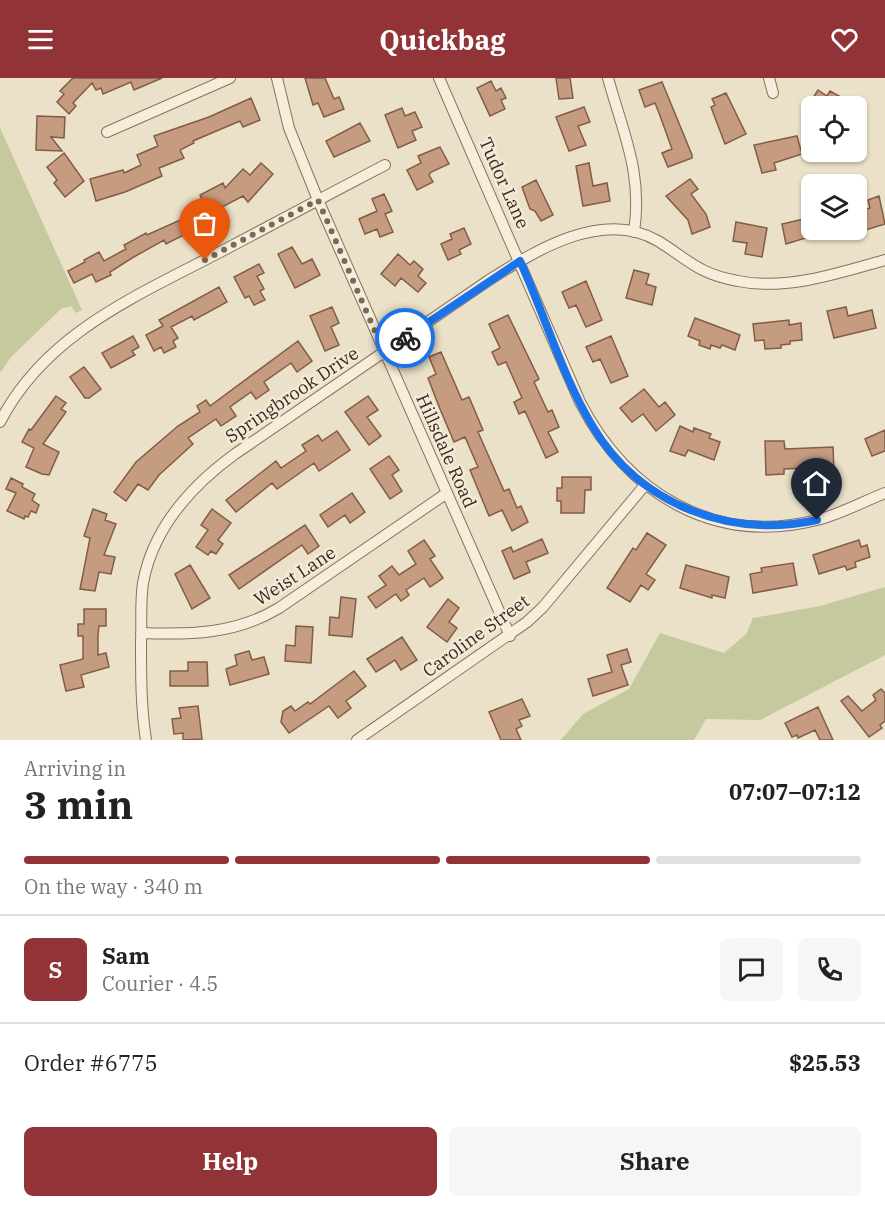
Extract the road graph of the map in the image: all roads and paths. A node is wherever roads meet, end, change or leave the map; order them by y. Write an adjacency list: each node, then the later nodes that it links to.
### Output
1 (230, 78): 7 (street)
2 (277, 78): 9 (street, Hillsdale Road)
3 (440, 78): 12 (street, Tudor Lane)
4 (608, 78): 10 (street)
5 (769, 78): 6 (street)
6 (773, 93)
7 (107, 132)
8 (385, 165): 9 (street)
9 (318, 200): 13 (street, Hillsdale Road); 14 (street)
10 (634, 232): 11 (street, Springbrook Drive); 12 (street, Springbrook Drive)
11 (885, 260)
12 (520, 261): 13 (street, Springbrook Drive); 15 (street, Tudor Lane)
13 (384, 352): 16 (street, Hillsdale Road); 18 (street, Springbrook Drive)
14 (0, 422)
15 (645, 485): 17 (street, Tudor Lane); 19 (street, Caroline Street)
16 (447, 493): 18 (street, Weist Lane); 19 (street, Hillsdale Road)
17 (885, 493)
18 (141, 633): 20 (street, Springbrook Drive)
19 (510, 636): 21 (street, Caroline Street)
20 (146, 740)
21 (357, 740)

